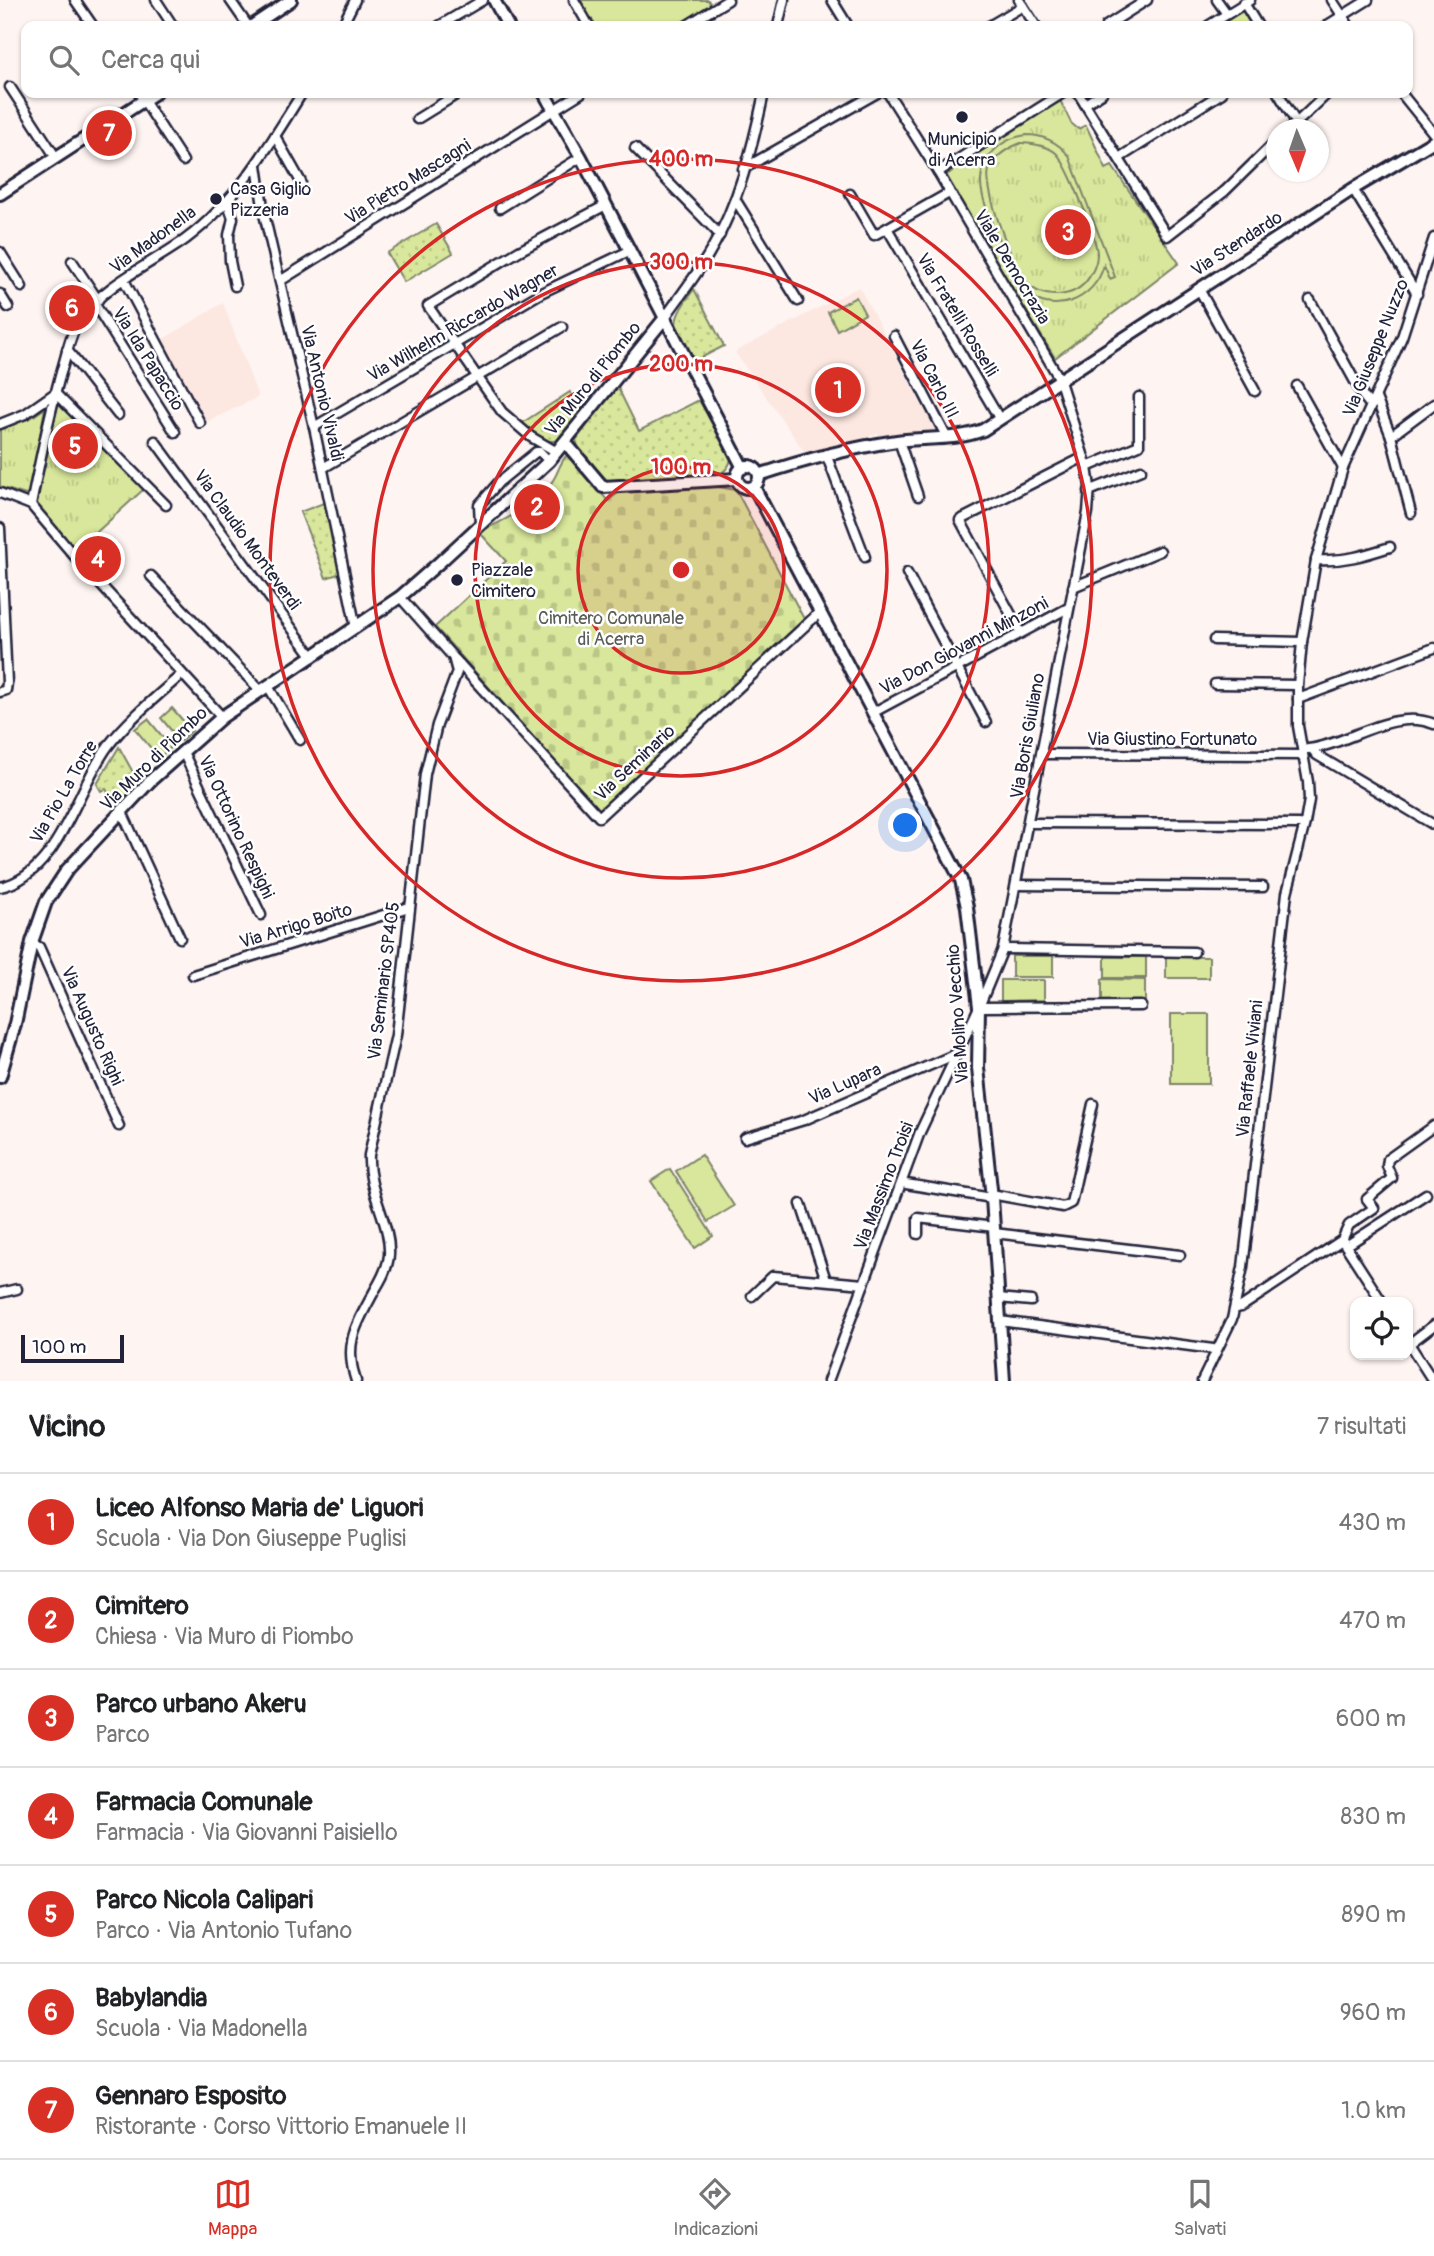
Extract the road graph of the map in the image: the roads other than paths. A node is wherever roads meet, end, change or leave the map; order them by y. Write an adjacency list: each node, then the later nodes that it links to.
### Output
1 (75, 0): 20 (street)
2 (156, 0): 21 (street)
3 (230, 0): 22 (street)
4 (290, 0): 23 (street)
5 (355, 0): 24 (street)
6 (482, 0): 25 (street)
7 (494, 0): 26 (street)
8 (575, 0): 27 (street)
9 (728, 0): 28 (street)
10 (784, 0): 29 (street)
11 (832, 0): 30 (street)
12 (1147, 0): 33 (street)
13 (1217, 0): 18 (street)
14 (1332, 0): 19 (street)
15 (1368, 0): 19 (street)
16 (1247, 2): 18 (street); 35 (street)
17 (1021, 3): 31 (street); 32 (street)
18 (1227, 14): 34 (street)
19 (1342, 16): 36 (street); 37 (street)
20 (90, 21)
21 (170, 21)
22 (246, 21)
23 (258, 21)
24 (344, 21)
25 (447, 21)
26 (505, 21)
27 (586, 21)
28 (694, 21)
29 (779, 21)
30 (845, 21)
31 (996, 21)
32 (1033, 21)
33 (1114, 21)
34 (1217, 21)
35 (1256, 21)
36 (1334, 21)
37 (1346, 21)
38 (10, 87): 65 (street)
39 (139, 98): 65 (street)
40 (143, 98): 68 (street)
41 (299, 98): 61 (street, Via Madonella)
42 (451, 98): 57 (street)
43 (547, 98): 56 (street)
44 (573, 98): 56 (street, Via Pietro Mascagni)
45 (762, 98): 70 (street)
46 (868, 98): 70 (street)
47 (891, 98): 71 (street, Viale Democrazia)
48 (1055, 98): 71 (street)
49 (1081, 98): 55 (street)
50 (1094, 98): 55 (street)
51 (1214, 98): 67 (street)
52 (1281, 98): 58 (street)
53 (1322, 98): 59 (street)
54 (1405, 98): 60 (street)
55 (1085, 104): 67 (street)
56 (554, 110): 66 (street); 88 (street, Via Pietro Mascagni)
57 (417, 119)
58 (1294, 119)
59 (1299, 119)
60 (1434, 134)
61 (275, 136): 69 (street, Via Madonella); 72 (street)
62 (1434, 141): 73 (street, Via Stendardo)
63 (635, 148): 82 (street)
64 (1266, 151): 67 (street)
65 (55, 156): 75 (street)
66 (581, 158): 79 (street); 80 (street)
67 (1119, 158)
68 (183, 161)
69 (257, 165): 78 (street, Via Madonella); 88 (street, Via Antonio Vivaldi)
70 (743, 169): 77 (street)
71 (939, 172): 74 (street, Viale Democrazia)
72 (302, 182)
73 (1353, 189): 91 (street, Via Stendardo); 93 (street)
74 (949, 192): 81 (street); 104 (street, Viale Democrazia)
75 (0, 194)
76 (849, 194): 81 (street)
77 (735, 199): 82 (street); 96 (street)
78 (227, 201): 87 (street, Via Madonella); 89 (street)
79 (606, 205): 84 (street); 101 (street)
80 (500, 208)
81 (887, 228): 112 (street, Via Fratelli Rosselli)
82 (720, 235): 98 (street)
83 (1434, 238): 93 (street, Via Giuseppe Nuzzo)
84 (629, 251): 98 (street); 101 (street, Via Wilhelm Riccardo Wagner)
85 (0, 252): 90 (street)
86 (72, 261): 95 (street, Via Ida Papaccio)
87 (124, 280): 95 (street, Via Madonella); 113 (street)
88 (280, 281): 115 (street, Via Antonio Vivaldi)
89 (235, 286)
90 (22, 287)
91 (1199, 289): 104 (street, Via Stendardo); 106 (street)
92 (0, 294): 97 (street)
93 (1417, 294): 109 (street, Via Giuseppe Nuzzo)
94 (1310, 300): 109 (street)
95 (96, 301): 102 (street, Via Madonella); 116 (street, Via Ida Papaccio)
96 (798, 301)
97 (8, 307)
98 (664, 319): 121 (street, Via Muro di Piombo); 127 (street)
99 (562, 327): 103 (street)
100 (894, 336): 118 (street, Via Carlo III)
101 (454, 345): 103 (street); 115 (street, Via Wilhelm Riccardo Wagner)
102 (67, 351): 107 (street, Via Madonella); 111 (street)
103 (478, 378): 123 (street); 126 (street)
104 (1059, 378): 112 (street, Via Stendardo); 124 (street, Via Boris Giuliano)
105 (1297, 386): 128 (street, Via Giuseppe Nuzzo)
106 (1255, 391)
107 (55, 393): 114 (street); 136 (street, Via Madonella); 137 (street)
108 (1139, 397): 125 (street)
109 (1373, 402): 117 (street); 128 (street, Via Giuseppe Nuzzo)
110 (1434, 404): 117 (street)
111 (118, 415)
112 (999, 418): 118 (street, Via Stendardo)
113 (200, 423)
114 (0, 424)
115 (314, 427): 126 (street, Via Antonio Vivaldi)
116 (175, 432)
117 (1391, 436): 138 (street)
118 (947, 438): 120 (street, Via Stendardo)
119 (155, 441): 156 (street, Via Claudio Monteverdi)
120 (899, 441): 122 (street, Via Stendardo); 135 (street)
121 (565, 442): 123 (street, Via Muro di Piombo); 131 (street)
122 (826, 454): 130 (street, Via Stendardo); 143 (street)
123 (553, 456): 139 (street, Via Muro di Piombo); 139 (street, Via Muro di Piombo)
124 (1084, 457): 125 (street, Via Boris Giuliano); 152 (street)
125 (1087, 467): 133 (street, Via Boris Giuliano)
126 (323, 468): 151 (street, Via Antonio Vivaldi)
127 (743, 468): 130 (street); 131 (street)
128 (1343, 468): 144 (street, Via Giuseppe Nuzzo)
129 (1141, 470): 133 (street)
130 (759, 475): 132 (street)
131 (737, 479): 132 (street)
132 (754, 487): 150 (street, Via Molino Vecchio)
133 (1089, 491): 147 (street, Via Boris Giuliano)
134 (0, 493): 136 (street)
135 (918, 496)
136 (32, 505): 159 (street)
137 (166, 505)
138 (1412, 513)
139 (480, 524): 148 (street, Via Muro di Piombo)
140 (0, 528): 163 (street)
141 (1390, 547): 144 (street)
142 (1160, 551): 147 (street)
143 (864, 557)
144 (1316, 560): 154 (street, Via Giuseppe Nuzzo)
145 (907, 573): 158 (street)
146 (151, 576): 162 (street)
147 (1073, 587): 149 (street, Via Boris Giuliano)
148 (400, 597): 151 (street, Via Muro di Piombo); 157 (street)
149 (1069, 608): 152 (street, Via Don Giovanni Minzoni); 173 (street, Via Boris Giuliano)
150 (820, 612): 157 (street, Via Seminario); 165 (street, Via Molino Vecchio)
151 (356, 628): 156 (street, Via Muro di Piombo)
152 (1021, 633): 158 (street, Via Don Giovanni Minzoni)
153 (1214, 640): 154 (street)
154 (1302, 642): 161 (street, Via Giuseppe Nuzzo)
155 (1434, 648): 164 (street)
156 (313, 656): 162 (street, Via Muro di Piombo)
157 (453, 657): 181 (street, Via Seminario SP405)
158 (956, 668): 165 (street, Via Don Giovanni Minzoni); 167 (street)
159 (181, 675): 166 (street); 179 (street, Via Pio La Torre)
160 (1214, 684): 161 (street)
161 (1298, 685): 164 (street, Via Giuseppe Nuzzo)
162 (265, 688): 166 (street, Via Muro di Piombo); 169 (street)
163 (0, 692)
164 (1298, 699): 172 (street, Via Giuseppe Nuzzo)
165 (873, 712): 189 (street, Via Molino Vecchio)
166 (222, 717): 171 (street, Via Muro di Piombo)
167 (986, 722)
168 (1434, 724): 170 (street, Via Giustino Fortunato)
169 (300, 740)
170 (1312, 749): 172 (street, Via Giustino Fortunato); 177 (street)
171 (183, 752): 174 (street, Via Muro di Piombo); 182 (street, Via Ottorino Respighi)
172 (1302, 752): 173 (street, Via Giustino Fortunato); 212 (street, Via Raffaele Viviani)
173 (1041, 754): 175 (street, Via Boris Giuliano)
174 (122, 812): 183 (street); 184 (street, Via Muro di Piombo)
175 (1028, 823): 176 (street); 178 (street, Via Boris Giuliano)
176 (1299, 824)
177 (1434, 825)
178 (1016, 885): 180 (street); 185 (street, Via Boris Giuliano)
179 (0, 887)
180 (1263, 887)
181 (409, 908): 187 (street, Via Arrigo Boito); 218 (street, Via Seminario SP405)
182 (261, 915)
183 (180, 937)
184 (32, 944): 191 (street, Via Muro di Piombo); 193 (street, Via Augusto Righi)
185 (1003, 949): 186 (street); 189 (street, Via Boris Giuliano)
186 (1194, 952)
187 (193, 975)
188 (1141, 1006): 189 (street)
189 (979, 1007): 190 (street, Via Massimo Troisi); 198 (street, Via Molino Vecchio)
190 (956, 1054): 195 (street, Via Lupara); 205 (street, Via Massimo Troisi)
191 (0, 1077)
192 (1093, 1104): 198 (street)
193 (119, 1126)
194 (1434, 1126): 202 (street)
195 (745, 1138)
196 (906, 1184): 198 (street)
197 (1426, 1194): 202 (street)
198 (991, 1196): 200 (street, Via Molino Vecchio)
199 (801, 1204): 204 (street)
200 (994, 1230): 201 (street); 203 (street); 210 (street, Via Molino Vecchio)
201 (918, 1234)
202 (1344, 1243): 209 (street); 212 (street)
203 (1180, 1255)
204 (826, 1280): 205 (street); 208 (street)
205 (864, 1284): 219 (street, Via Massimo Troisi)
206 (17, 1289): 207 (street)
207 (0, 1293)
208 (752, 1296)
209 (1379, 1297)
210 (998, 1298): 211 (street); 213 (street, Via Molino Vecchio)
211 (1031, 1301)
212 (1235, 1308): 221 (street, Via Raffaele Viviani)
213 (1000, 1321): 216 (street); 220 (street, Via Molino Vecchio)
214 (1434, 1325): 215 (street)
215 (1413, 1340)
216 (1213, 1349)
217 (1413, 1351): 222 (street)
218 (356, 1381)
219 (828, 1381)
220 (1004, 1381)
221 (1202, 1381)
222 (1433, 1381)

